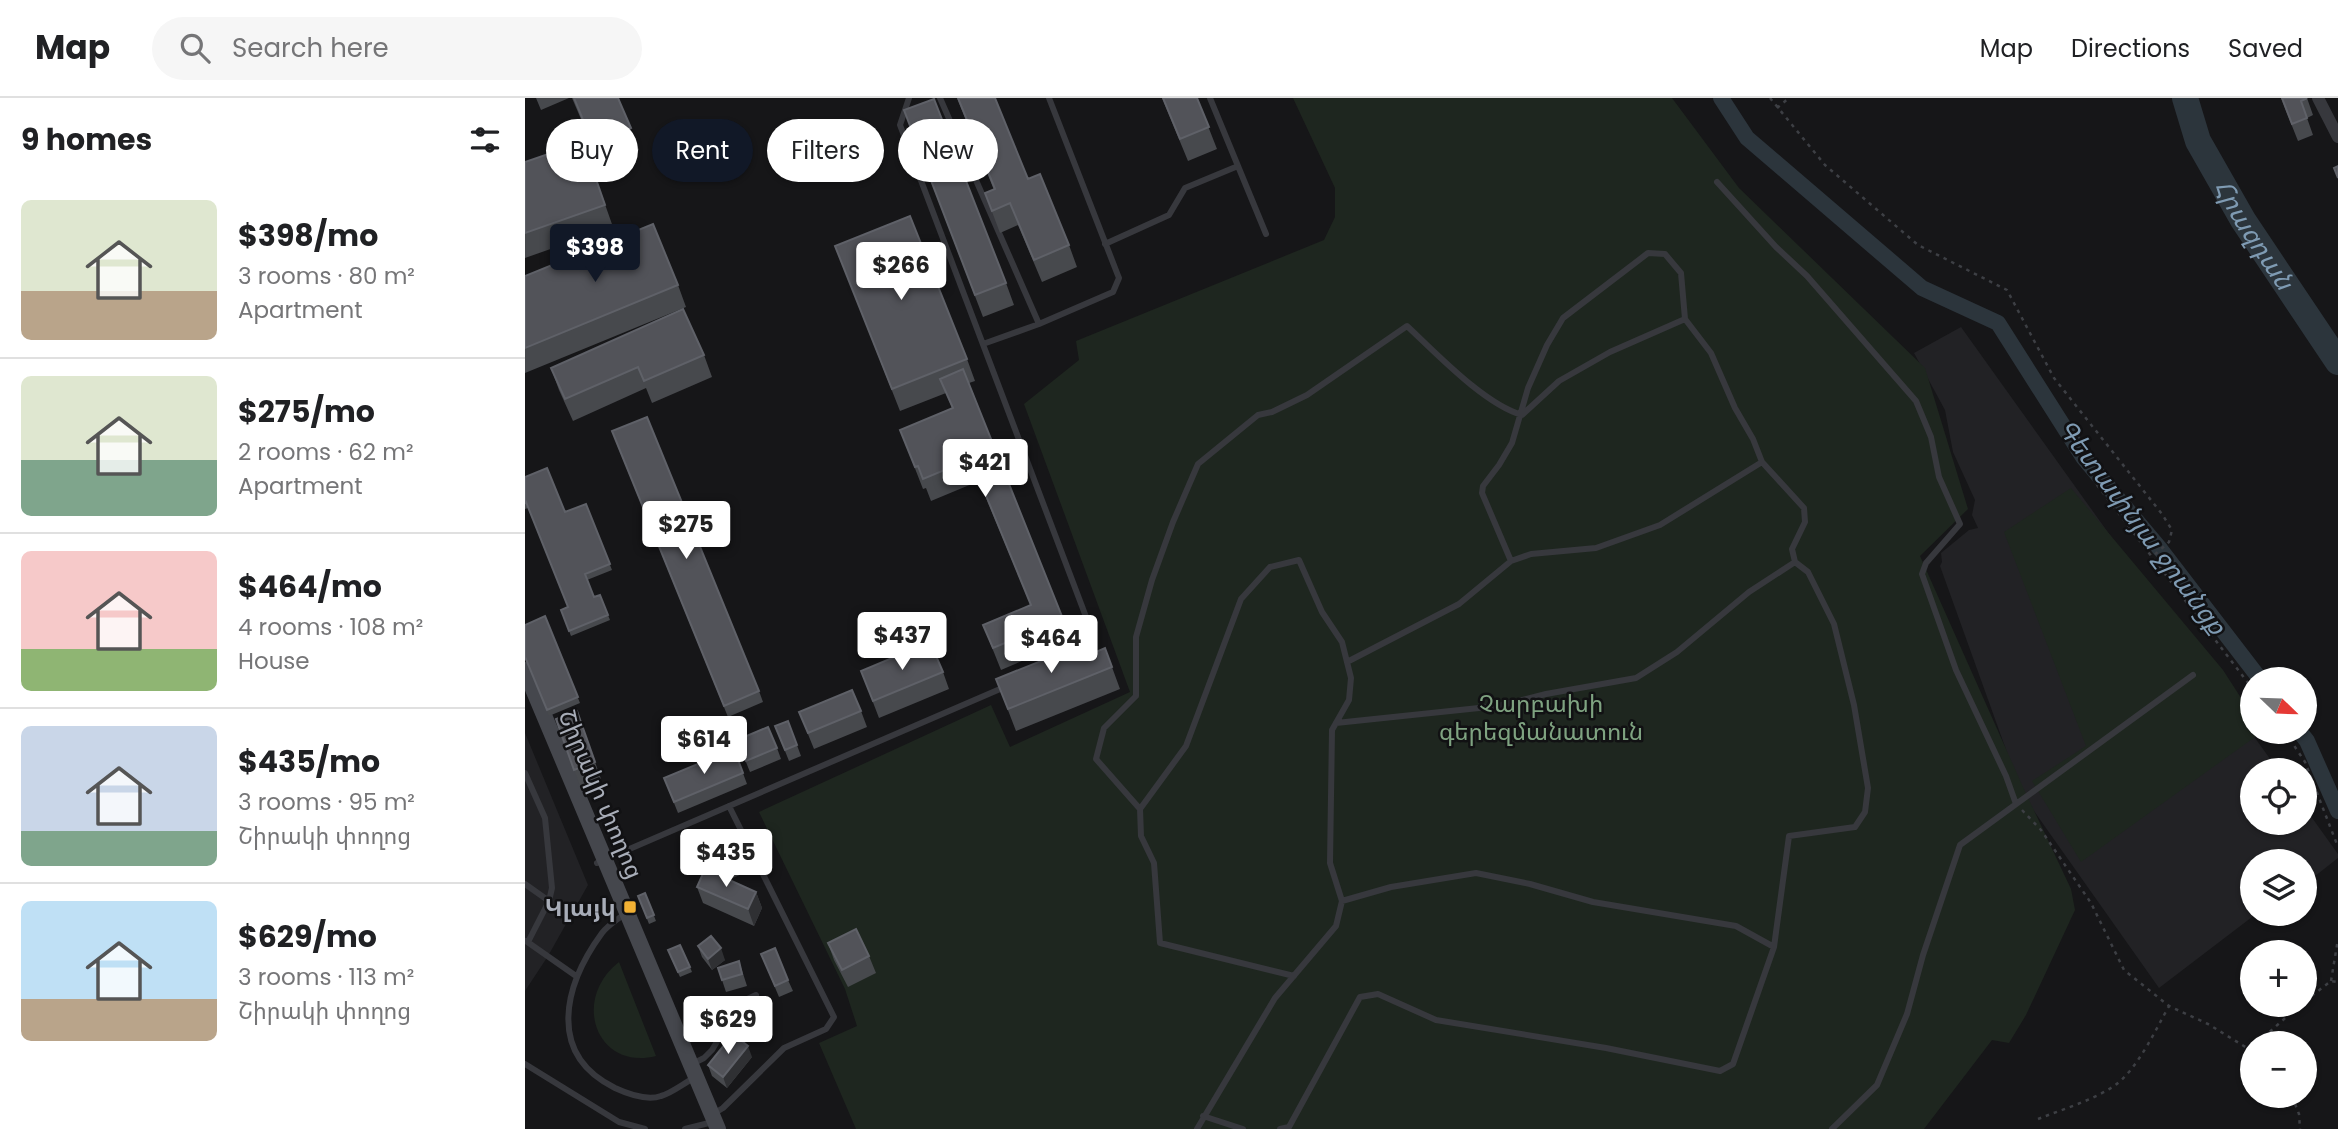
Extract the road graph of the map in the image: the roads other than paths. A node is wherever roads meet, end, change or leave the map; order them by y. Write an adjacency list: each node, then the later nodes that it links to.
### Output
1 (909, 98): 13 (lane)
2 (940, 98): 12 (lane)
3 (1049, 98): 10 (lane)
4 (1210, 98): 7 (lane)
5 (2318, 98): 6 (street)
6 (2338, 137)
7 (1238, 166): 9 (lane); 10 (lane)
8 (1717, 182): 26 (lane)
9 (1266, 234)
10 (1105, 244): 12 (lane)
11 (1685, 319): 14 (lane); 14 (lane); 15 (lane)
12 (1039, 324): 13 (lane)
13 (983, 344): 18 (lane)
14 (1519, 414): 16 (lane); 28 (lane)
15 (1762, 462): 16 (lane); 17 (lane)
16 (1511, 561): 19 (lane)
17 (1795, 562): 24 (lane); 35 (lane)
18 (1068, 659)
19 (1347, 662): 24 (lane); 28 (lane)
20 (525, 670): 29 (main road, Շիրակի փողոց)
21 (2193, 675): 26 (lane)
22 (1018, 681): 27 (lane)
23 (525, 687): 29 (main road, Շիրակի փողոց)
24 (1336, 723): 32 (lane)
25 (525, 773): 31 (lane)
26 (2016, 804): 48 (lane)
27 (730, 806): 29 (lane); 42 (lane)
28 (1140, 809): 36 (lane)
29 (601, 861): 33 (main road, Շիրակի փողոց)
30 (525, 884): 31 (lane)
31 (549, 901): 34 (lane)
32 (1342, 901): 35 (lane); 36 (lane)
33 (623, 915): 37 (lane); 40 (main road, Շիրակի փողոց)
34 (526, 941): 37 (lane)
35 (1774, 947): 47 (lane)
36 (1294, 975): 41 (lane)
37 (576, 976): 40 (lane)
38 (756, 995): 40 (lane)
39 (525, 1064): 43 (lane)
40 (692, 1074): 42 (main road, Շիրակի փողոց)
41 (1203, 1116): 45 (lane); 46 (lane)
42 (712, 1124): 44 (lane)
43 (645, 1129)
44 (685, 1129)
45 (1196, 1129)
46 (1243, 1129)
47 (1280, 1129)
48 (1832, 1129)

